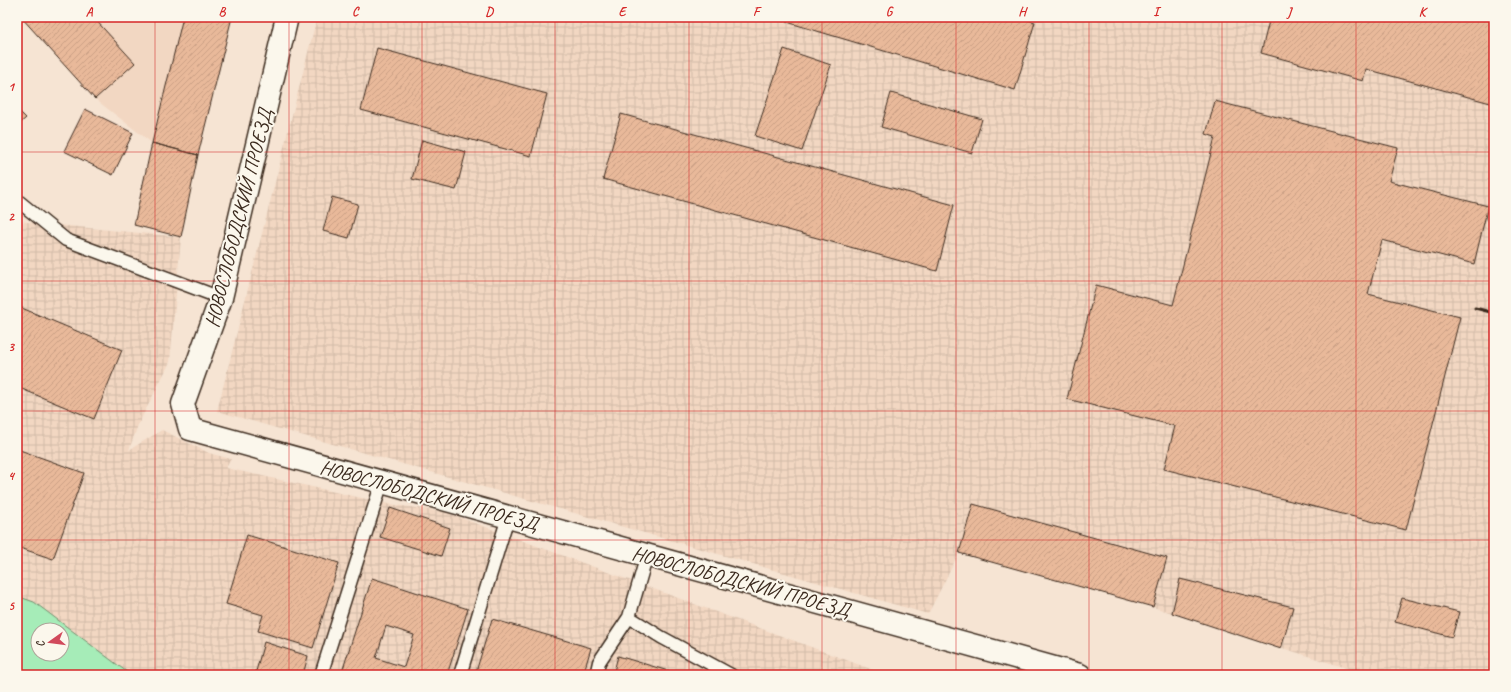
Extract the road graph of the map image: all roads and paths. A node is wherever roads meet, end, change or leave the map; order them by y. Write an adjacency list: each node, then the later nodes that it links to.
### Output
1 (287, 17): 3 (street, НОВОСЛОБОДСКИЙ ПРОЕЗД)
2 (17, 200): 3 (lane)
3 (221, 298): 4 (street, НОВОСЛОБОДСКИЙ ПРОЕЗД)
4 (382, 482): 5 (street, НОВОСЛОБОДСКИЙ ПРОЕЗД); 8 (lane)
5 (508, 517): 6 (street, НОВОСЛОБОДСКИЙ ПРОЕЗД); 9 (lane)
6 (647, 555): 7 (lane); 12 (street, НОВОСЛОБОДСКИЙ ПРОЕЗД)
7 (629, 617): 10 (lane); 11 (lane)
8 (321, 675)
9 (460, 675)
10 (596, 675)
11 (731, 675)
12 (1080, 675)

